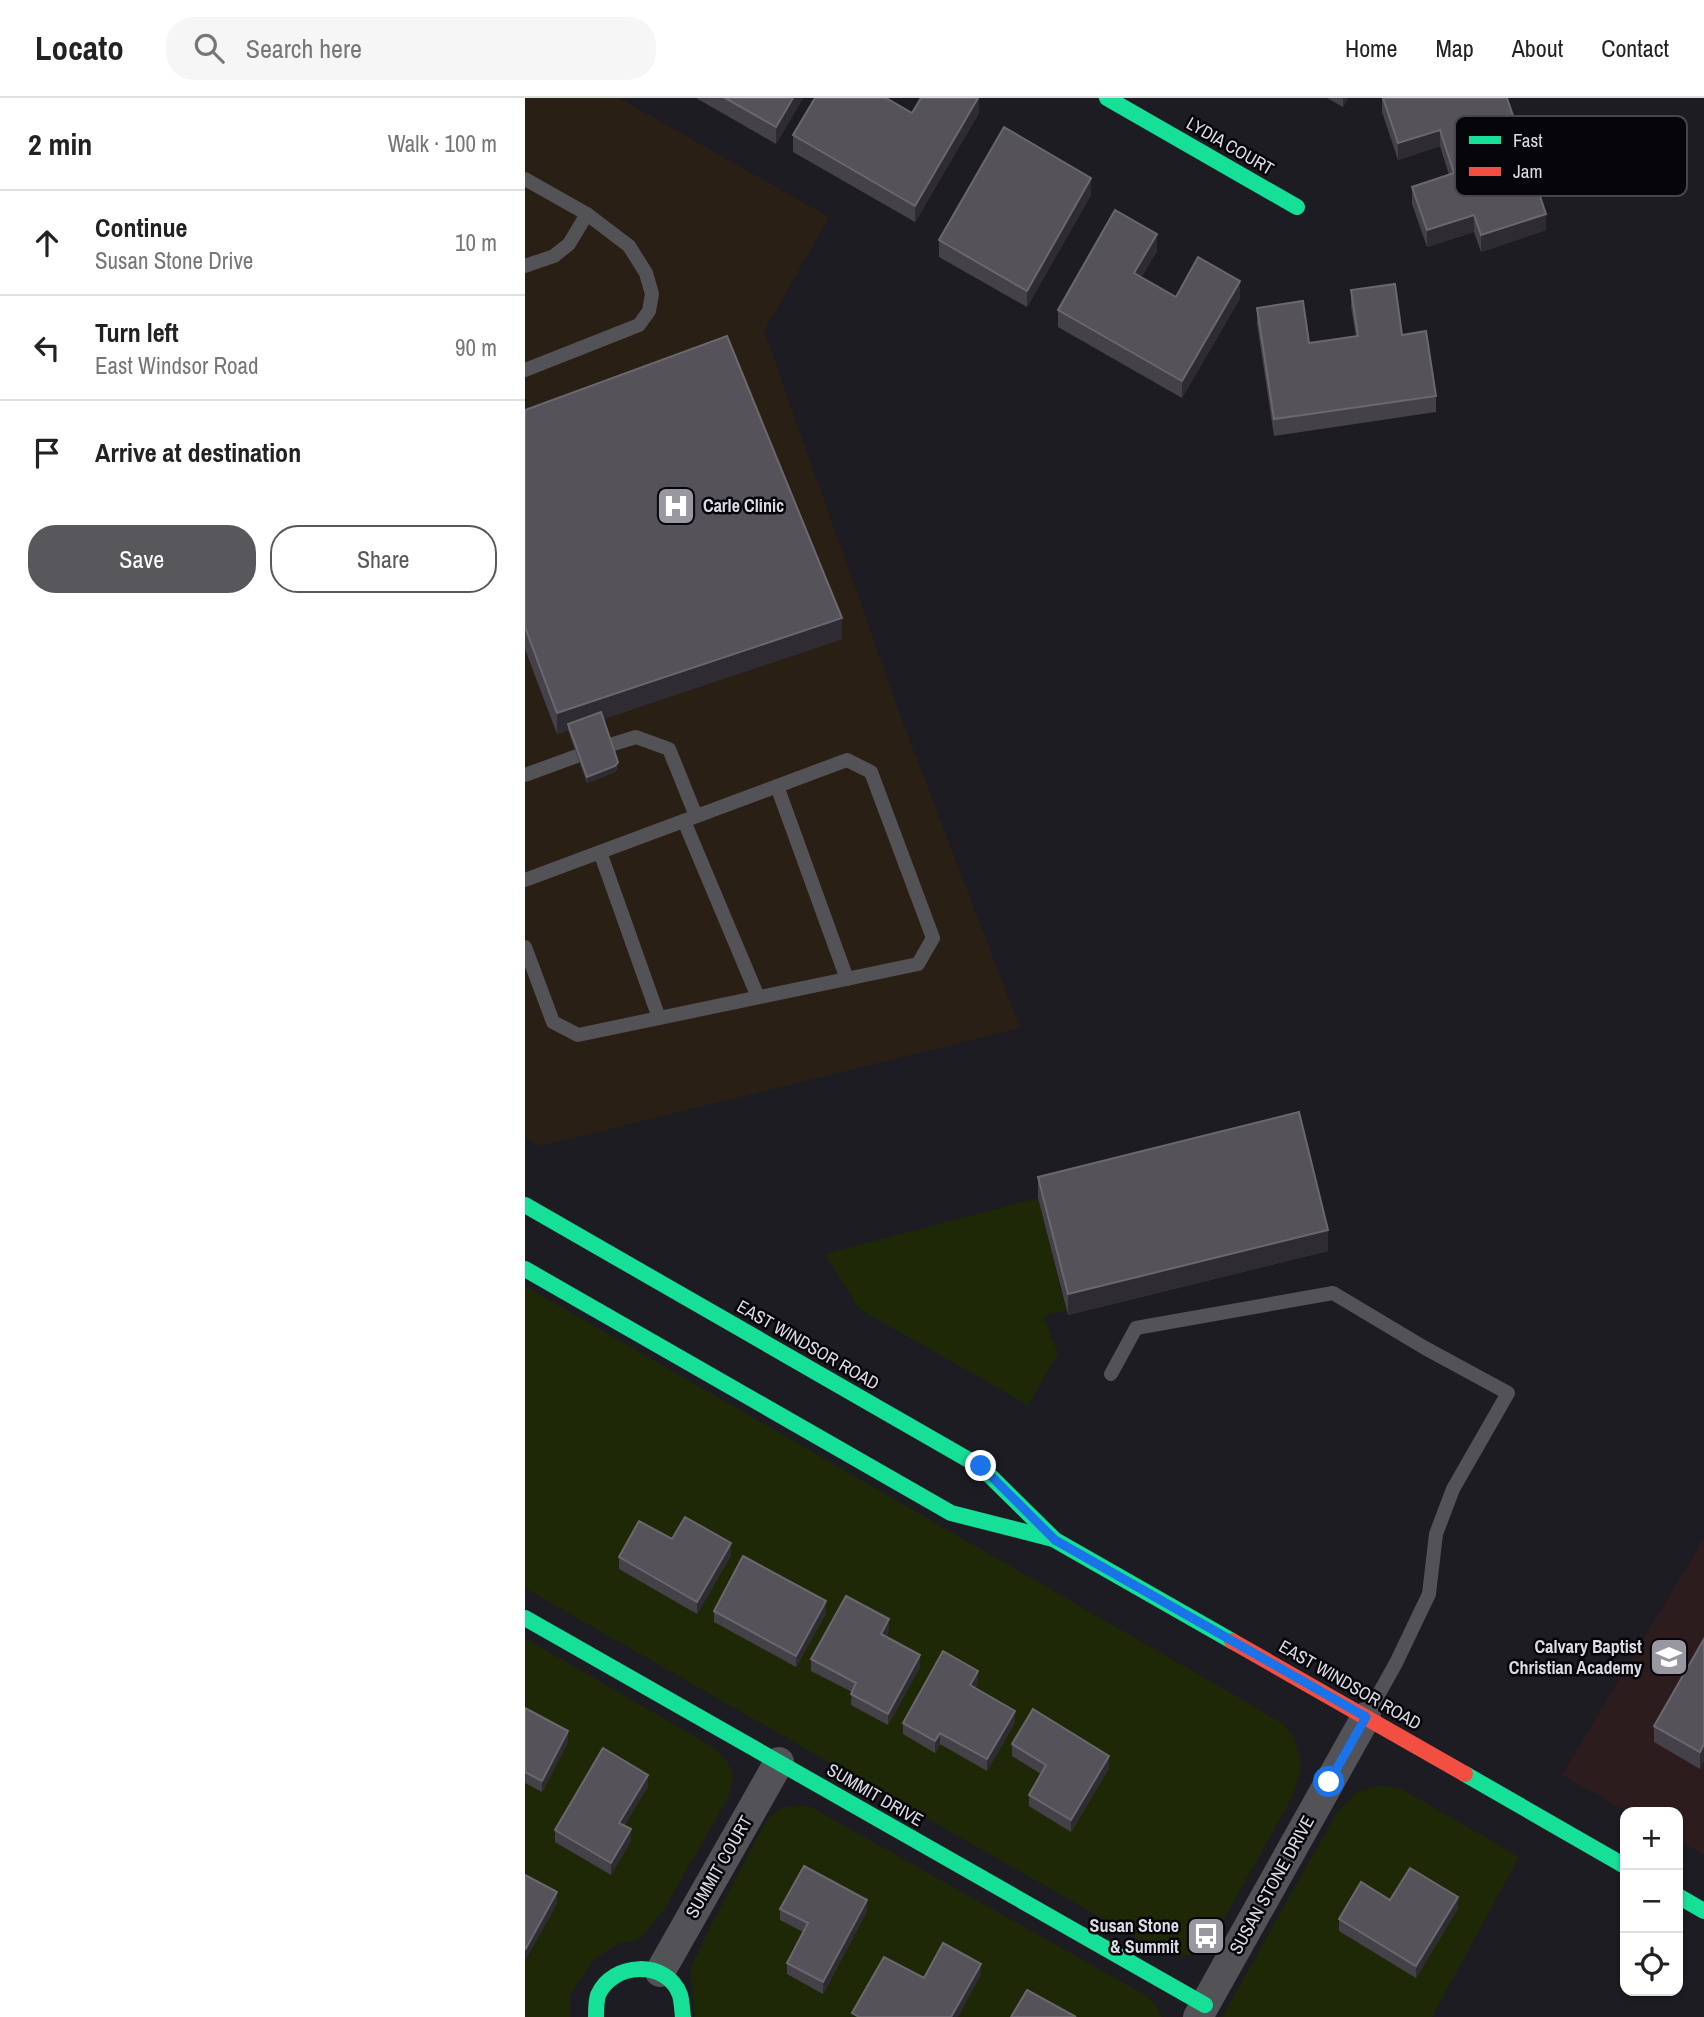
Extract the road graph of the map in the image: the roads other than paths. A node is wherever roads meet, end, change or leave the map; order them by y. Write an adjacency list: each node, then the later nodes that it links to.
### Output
1 (1107, 98): 3 (main road, LYDIA COURT)
2 (525, 178): 4 (lane)
3 (1297, 207)
4 (587, 214): 5 (lane); 6 (lane)
5 (525, 266)
6 (525, 370)
7 (610, 745): 11 (lane)
8 (577, 756): 9 (lane)
9 (525, 775)
10 (777, 786): 11 (lane); 15 (lane); 15 (lane)
11 (690, 818): 12 (lane); 16 (lane)
12 (600, 852): 13 (lane); 17 (lane)
13 (525, 880)
14 (525, 947): 17 (lane)
15 (847, 979): 16 (lane)
16 (758, 997): 17 (lane)
17 (659, 1018)
18 (525, 1205): 21 (main road, EAST WINDSOR ROAD)
19 (525, 1269): 21 (main road, EAST WINDSOR ROAD)
20 (1111, 1374): 23 (lane)
21 (1055, 1540): 23 (main road, EAST WINDSOR ROAD)
22 (525, 1618): 24 (main road, SUMMIT DRIVE)
23 (1366, 1717): 25 (main road, EAST WINDSOR ROAD); 29 (street, SUSAN STONE DRIVE)
24 (779, 1762): 28 (street, SUMMIT COURT); 29 (main road, SUMMIT DRIVE)
25 (1620, 1863)
26 (1683, 1899): 27 (main road)
27 (1704, 1911)
28 (660, 1972): 30 (main road); 31 (main road)
29 (1202, 2011)
30 (596, 2017)
31 (683, 2017)

